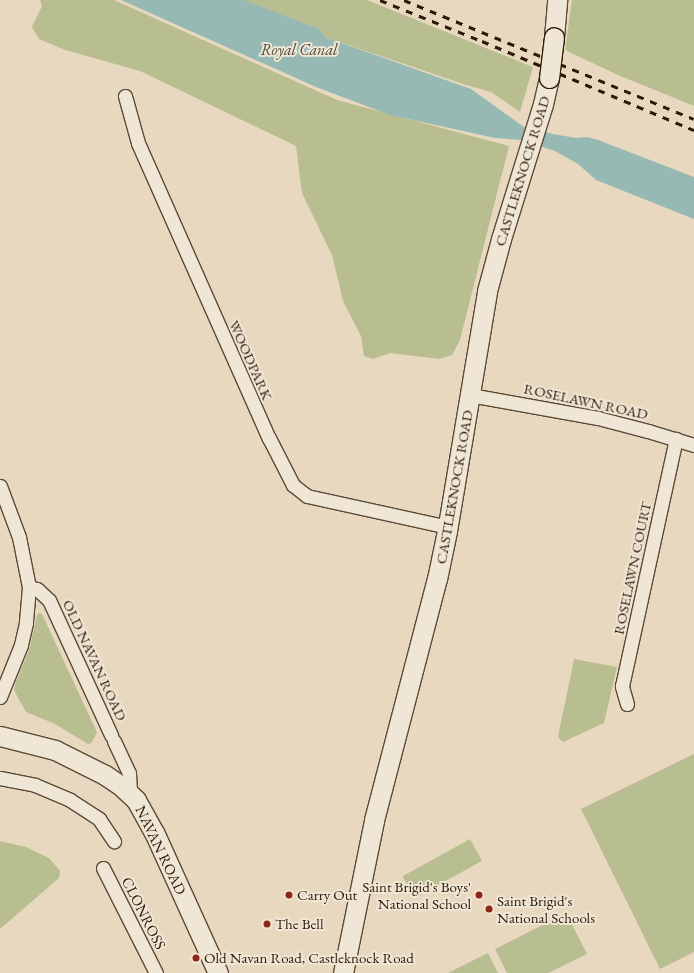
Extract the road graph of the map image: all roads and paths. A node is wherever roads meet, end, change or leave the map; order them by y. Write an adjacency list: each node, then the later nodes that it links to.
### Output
1 (557, 0): 3 (main road, CASTLEKNOCK ROAD, bridge)
2 (125, 96): 7 (street, WOODPARK)
3 (470, 395): 4 (street, ROSELAWN ROAD); 7 (main road, CASTLEKNOCK ROAD)
4 (676, 439): 5 (street, ROSELAWN ROAD); 10 (street, ROSELAWN COURT)
5 (694, 445)
6 (0, 486): 8 (street)
7 (448, 527): 18 (main road, CASTLEKNOCK ROAD)
8 (29, 587): 9 (street); 13 (street, OLD NAVAN ROAD)
9 (0, 697)
10 (627, 704)
11 (0, 736): 13 (main road, NAVAN ROAD)
12 (0, 778): 14 (street)
13 (130, 793): 17 (main road, NAVAN ROAD)
14 (114, 841)
15 (103, 868): 16 (street, CLONROSS)
16 (156, 973)
17 (218, 973)
18 (343, 973)

